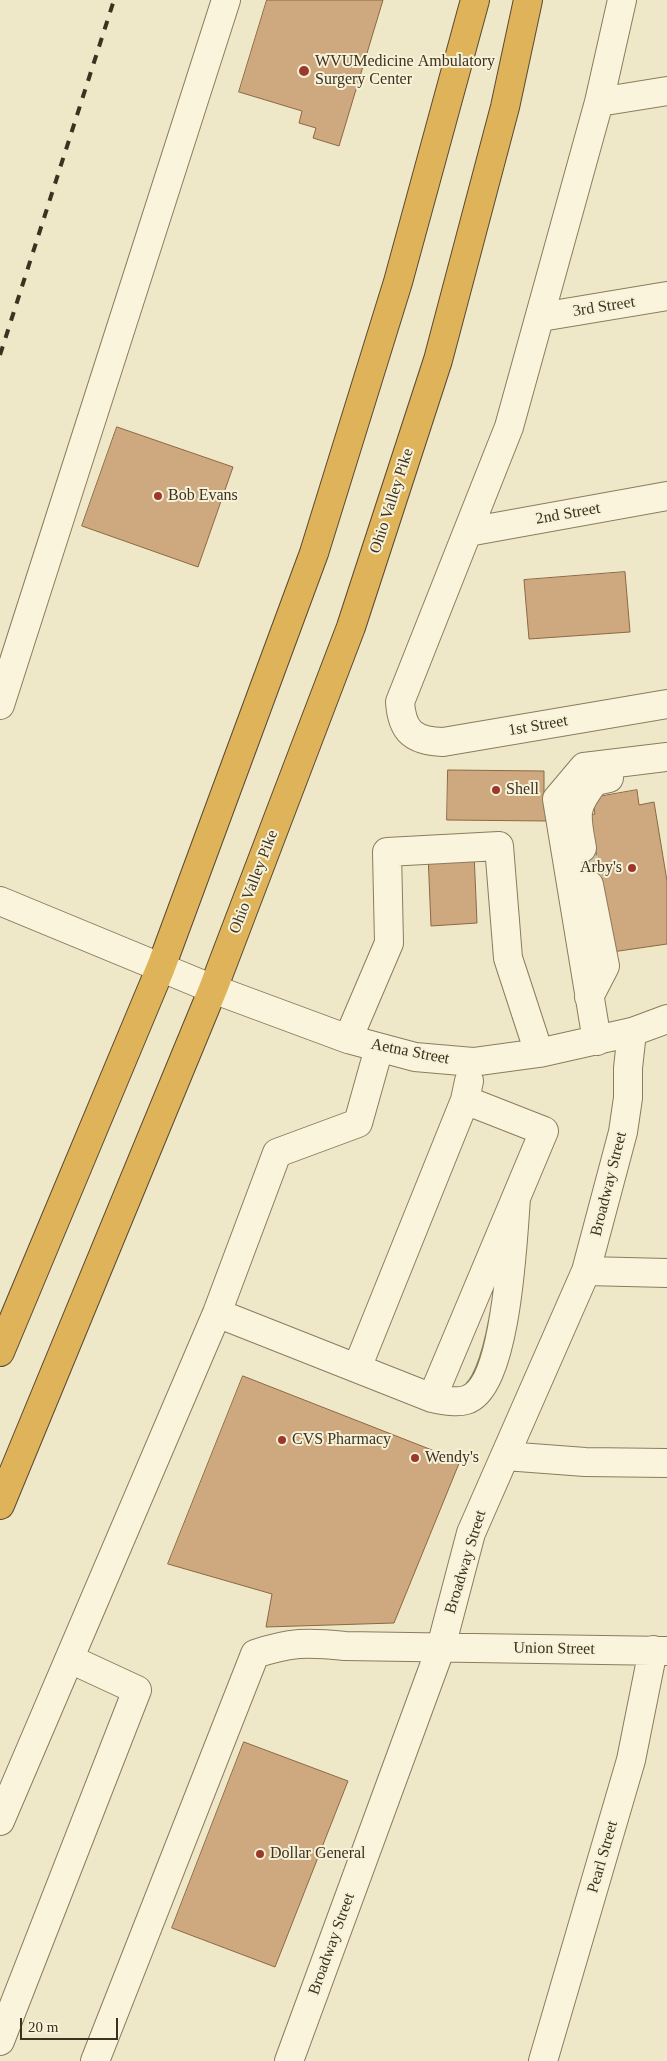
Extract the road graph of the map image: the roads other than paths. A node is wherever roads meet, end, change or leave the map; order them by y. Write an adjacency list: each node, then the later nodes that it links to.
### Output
1 (226, 0): 12 (street)
2 (475, 0): 16 (highway)
3 (528, 0): 17 (highway, Ohio Valley Pike)
4 (622, 0): 6 (street)
5 (667, 91): 6 (street)
6 (599, 102): 8 (street)
7 (667, 296): 8 (street, 3rd Street)
8 (541, 317): 10 (street)
9 (667, 496): 10 (street, 2nd Street)
10 (468, 532): 11 (street, 1st Street)
11 (667, 704)
12 (0, 705)
13 (667, 757): 18 (street)
14 (667, 768): 18 (street)
15 (0, 901): 16 (street, Aetna Street)
16 (161, 967): 17 (street, Aetna Street); 31 (highway)
17 (214, 989): 21 (street, Aetna Street); 36 (highway, Ohio Valley Pike)
18 (589, 997): 22 (street)
19 (667, 1020): 20 (street, Aetna Street)
20 (632, 1032): 22 (street, Aetna Street); 28 (street, Broadway Street)
21 (348, 1039): 23 (street, Aetna Street); 24 (street)
22 (596, 1041): 24 (street, Aetna Street)
23 (379, 1048): 25 (street, Aetna Street); 30 (street)
24 (539, 1053): 25 (street, Aetna Street)
25 (474, 1062): 26 (street)
26 (465, 1100): 27 (street); 32 (street)
27 (516, 1198): 33 (street); 33 (street)
28 (586, 1270): 29 (street); 34 (street, Broadway Street)
29 (667, 1273)
30 (217, 1313): 32 (street); 39 (street)
31 (0, 1352)
32 (357, 1368): 33 (street)
33 (432, 1398)
34 (505, 1456): 35 (street); 37 (street, Broadway Street)
35 (667, 1463)
36 (0, 1505)
37 (441, 1647): 38 (street, Union Street); 42 (street, Union Street); 43 (street, Broadway Street)
38 (660, 1650): 44 (street, Pearl Street)
39 (70, 1659): 40 (street); 41 (street)
40 (0, 1821)
41 (0, 2041)
42 (95, 2061)
43 (289, 2061)
44 (543, 2061)

